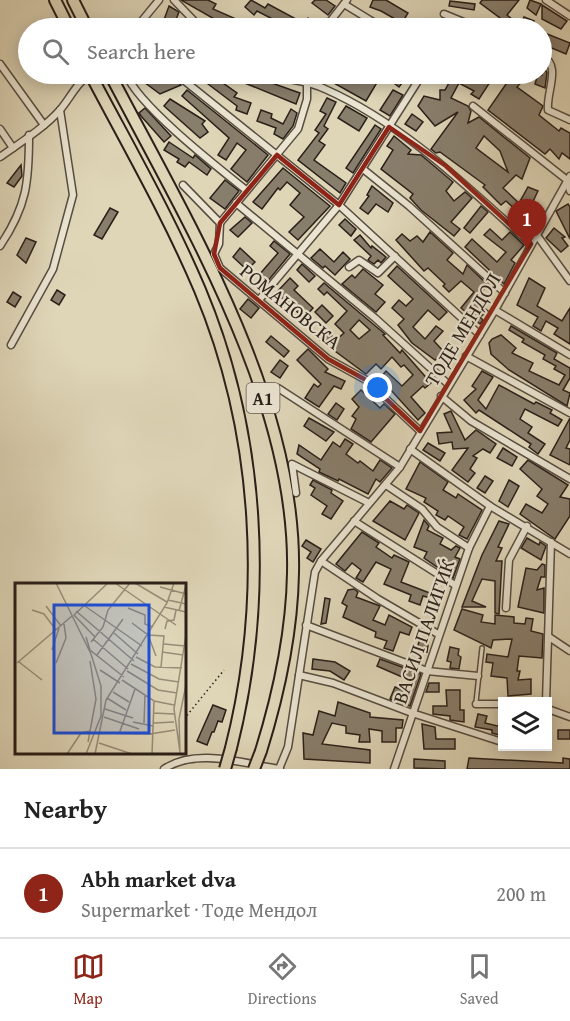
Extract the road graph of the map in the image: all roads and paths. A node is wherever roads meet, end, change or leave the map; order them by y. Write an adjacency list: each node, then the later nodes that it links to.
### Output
1 (55, 0): 9 (highway)
2 (73, 0): 10 (highway)
3 (159, 0): 11 (street)
4 (174, 0): 12 (street)
5 (546, 0): 8 (street)
6 (345, 2): 13 (street); 14 (street)
7 (444, 14): 15 (street)
8 (570, 16)
9 (64, 18)
10 (82, 18)
11 (144, 18)
12 (191, 18)
13 (332, 18)
14 (368, 18)
15 (454, 18)
16 (0, 64): 29 (street)
17 (78, 84): 27 (street)
18 (97, 84): 96 (highway, A1, bridge)
19 (115, 84): 97 (highway, A1, bridge)
20 (132, 84): 39 (street)
21 (189, 84): 34 (street)
22 (307, 84): 34 (street)
23 (309, 84): 30 (street)
24 (416, 84): 30 (street)
25 (550, 84): 28 (street)
26 (473, 106): 37 (street)
27 (60, 110): 29 (street); 55 (street)
28 (570, 120)
29 (44, 125): 32 (street)
30 (389, 127): 36 (street); 45 (street)
31 (0, 129): 33 (street)
32 (29, 135): 33 (street); 46 (street)
33 (13, 148): 35 (street)
34 (278, 155): 39 (street); 42 (street)
35 (0, 157)
36 (363, 169): 42 (street); 51 (street)
37 (569, 179): 40 (street); 44 (street, ТОДЕ МЕНДОЛ)
38 (183, 185): 43 (street)
39 (246, 190): 41 (street)
40 (570, 191)
41 (236, 203): 43 (street); 47 (street)
42 (339, 205): 47 (street); 48 (street)
43 (220, 223): 52 (street, РОМАНОВСКА)
44 (536, 234): 45 (street, ТОДЕ МЕНДОЛ); 50 (street)
45 (531, 244): 51 (street, ТОДЕ МЕНДОЛ)
46 (0, 246)
47 (299, 253): 52 (street); 58 (street)
48 (395, 256): 49 (street); 54 (street)
49 (349, 267)
50 (570, 281)
51 (505, 293): 53 (street, ТОДЕ МЕНДОЛ)
52 (259, 300): 62 (street, РОМАНОВСКА)
53 (495, 310): 54 (street, ТОДЕ МЕНДОЛ); 56 (street)
54 (480, 335): 57 (street, ТОДЕ МЕНДОЛ)
55 (11, 345)
56 (570, 354)
57 (466, 356): 58 (street, ТОДЕ МЕНДОЛ); 61 (street)
58 (448, 384): 60 (street, ТОДЕ МЕНДОЛ)
59 (278, 388): 64 (street)
60 (441, 396): 62 (street, ТОДЕ МЕНДОЛ); 65 (street)
61 (570, 412)
62 (420, 431): 63 (street, ТОДЕ МЕНДОЛ)
63 (410, 449): 64 (street, ТОДЕ МЕНДОЛ); 69 (street)
64 (400, 466): 66 (street, ТОДЕ МЕНДОЛ)
65 (570, 479)
66 (386, 485): 68 (street, ТОДЕ МЕНДОЛ); 73 (street)
67 (296, 493): 68 (street)
68 (369, 503): 70 (street, ТОДЕ МЕНДОЛ)
69 (490, 506): 71 (street); 73 (street, ВАСИЛ ПАЛИГИЌ)
70 (354, 520): 75 (street, ТОДЕ МЕНДОЛ); 76 (street)
71 (527, 526): 72 (street); 77 (street)
72 (551, 542): 74 (street); 80 (street)
73 (469, 548): 76 (street, ВАСИЛ ПАЛИГИЌ)
74 (570, 554)
75 (321, 561): 78 (street, ТОДЕ МЕНДОЛ); 79 (street)
76 (455, 585): 79 (street, ВАСИЛ ПАЛИГИЌ)
77 (506, 608)
78 (306, 625): 84 (street); 85 (street, ТОДЕ МЕНДОЛ)
79 (438, 634): 84 (street, ВАСИЛ ПАЛИГИЌ)
80 (549, 637): 82 (street); 87 (street)
81 (482, 648): 86 (lane)
82 (570, 651)
83 (224, 670): 92 (path)
84 (427, 671): 86 (street); 91 (street, ВАСИЛ ПАЛИГИЌ)
85 (299, 675): 91 (street); 98 (street, ТОДЕ МЕНДОЛ)
86 (478, 676): 88 (lane)
87 (546, 697)
88 (476, 704): 89 (street)
89 (498, 704)
90 (552, 710): 93 (street)
91 (412, 713): 94 (street); 99 (street, ВАСИЛ ПАЛИГИЌ)
92 (186, 717)
93 (570, 717)
94 (498, 741)
95 (164, 769): 98 (street)
96 (225, 769)
97 (254, 769)
98 (279, 769)
99 (394, 769)

